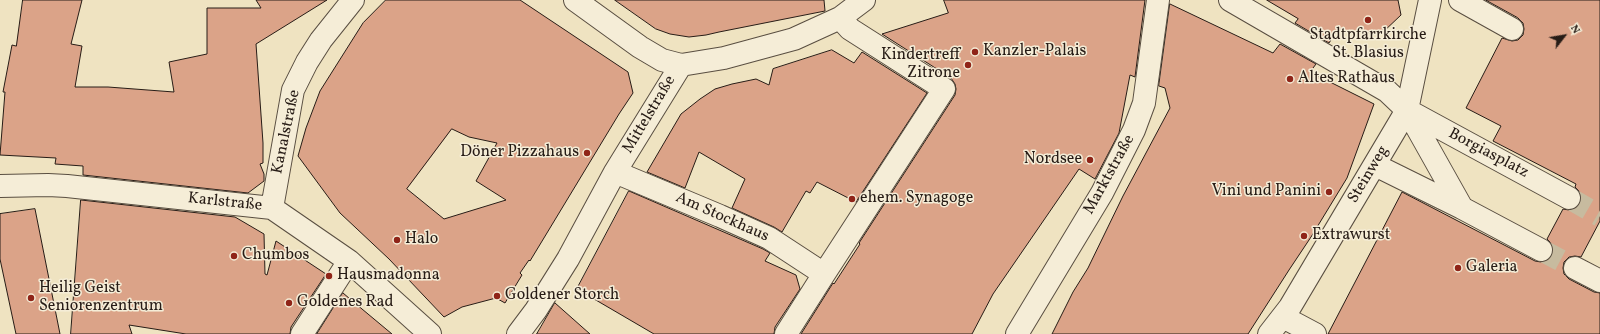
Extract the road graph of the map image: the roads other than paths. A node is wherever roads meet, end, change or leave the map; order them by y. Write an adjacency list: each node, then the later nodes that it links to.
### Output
1 (353, 0): 16 (street, Kanalstraße)
2 (575, 0): 10 (street)
3 (864, 0): 8 (street, Mittelstraße)
4 (1158, 0): 28 (street, Marktstraße)
5 (1230, 0): 11 (street, Borgiasplatz)
6 (1430, 0): 11 (street, Steinweg)
7 (1460, 0): 9 (street)
8 (840, 18): 10 (street, Mittelstraße); 21 (street)
9 (1512, 29)
10 (680, 65): 13 (street, Mittelstraße)
11 (1407, 110): 12 (street, Steinweg); 15 (street, Borgiasplatz); 17 (street, Borgiasplatz)
12 (1375, 165): 17 (street); 23 (street, Steinweg)
13 (615, 172): 21 (street, Am Stockhaus); 26 (street, Mittelstraße)
14 (0, 186): 16 (street, Karlstraße)
15 (1569, 198)
16 (272, 208): 19 (street, Karlstraße)
17 (1462, 208): 18 (street)
18 (1541, 250)
19 (349, 261): 24 (street); 25 (street, Karlstraße)
20 (1575, 268): 22 (street)
21 (824, 274): 27 (street)
22 (1600, 281)
23 (1283, 317): 29 (street, Steinweg); 30 (street)
24 (302, 334)
25 (430, 334)
26 (518, 334)
27 (786, 334)
28 (1017, 334)
29 (1269, 334)
30 (1315, 334)

